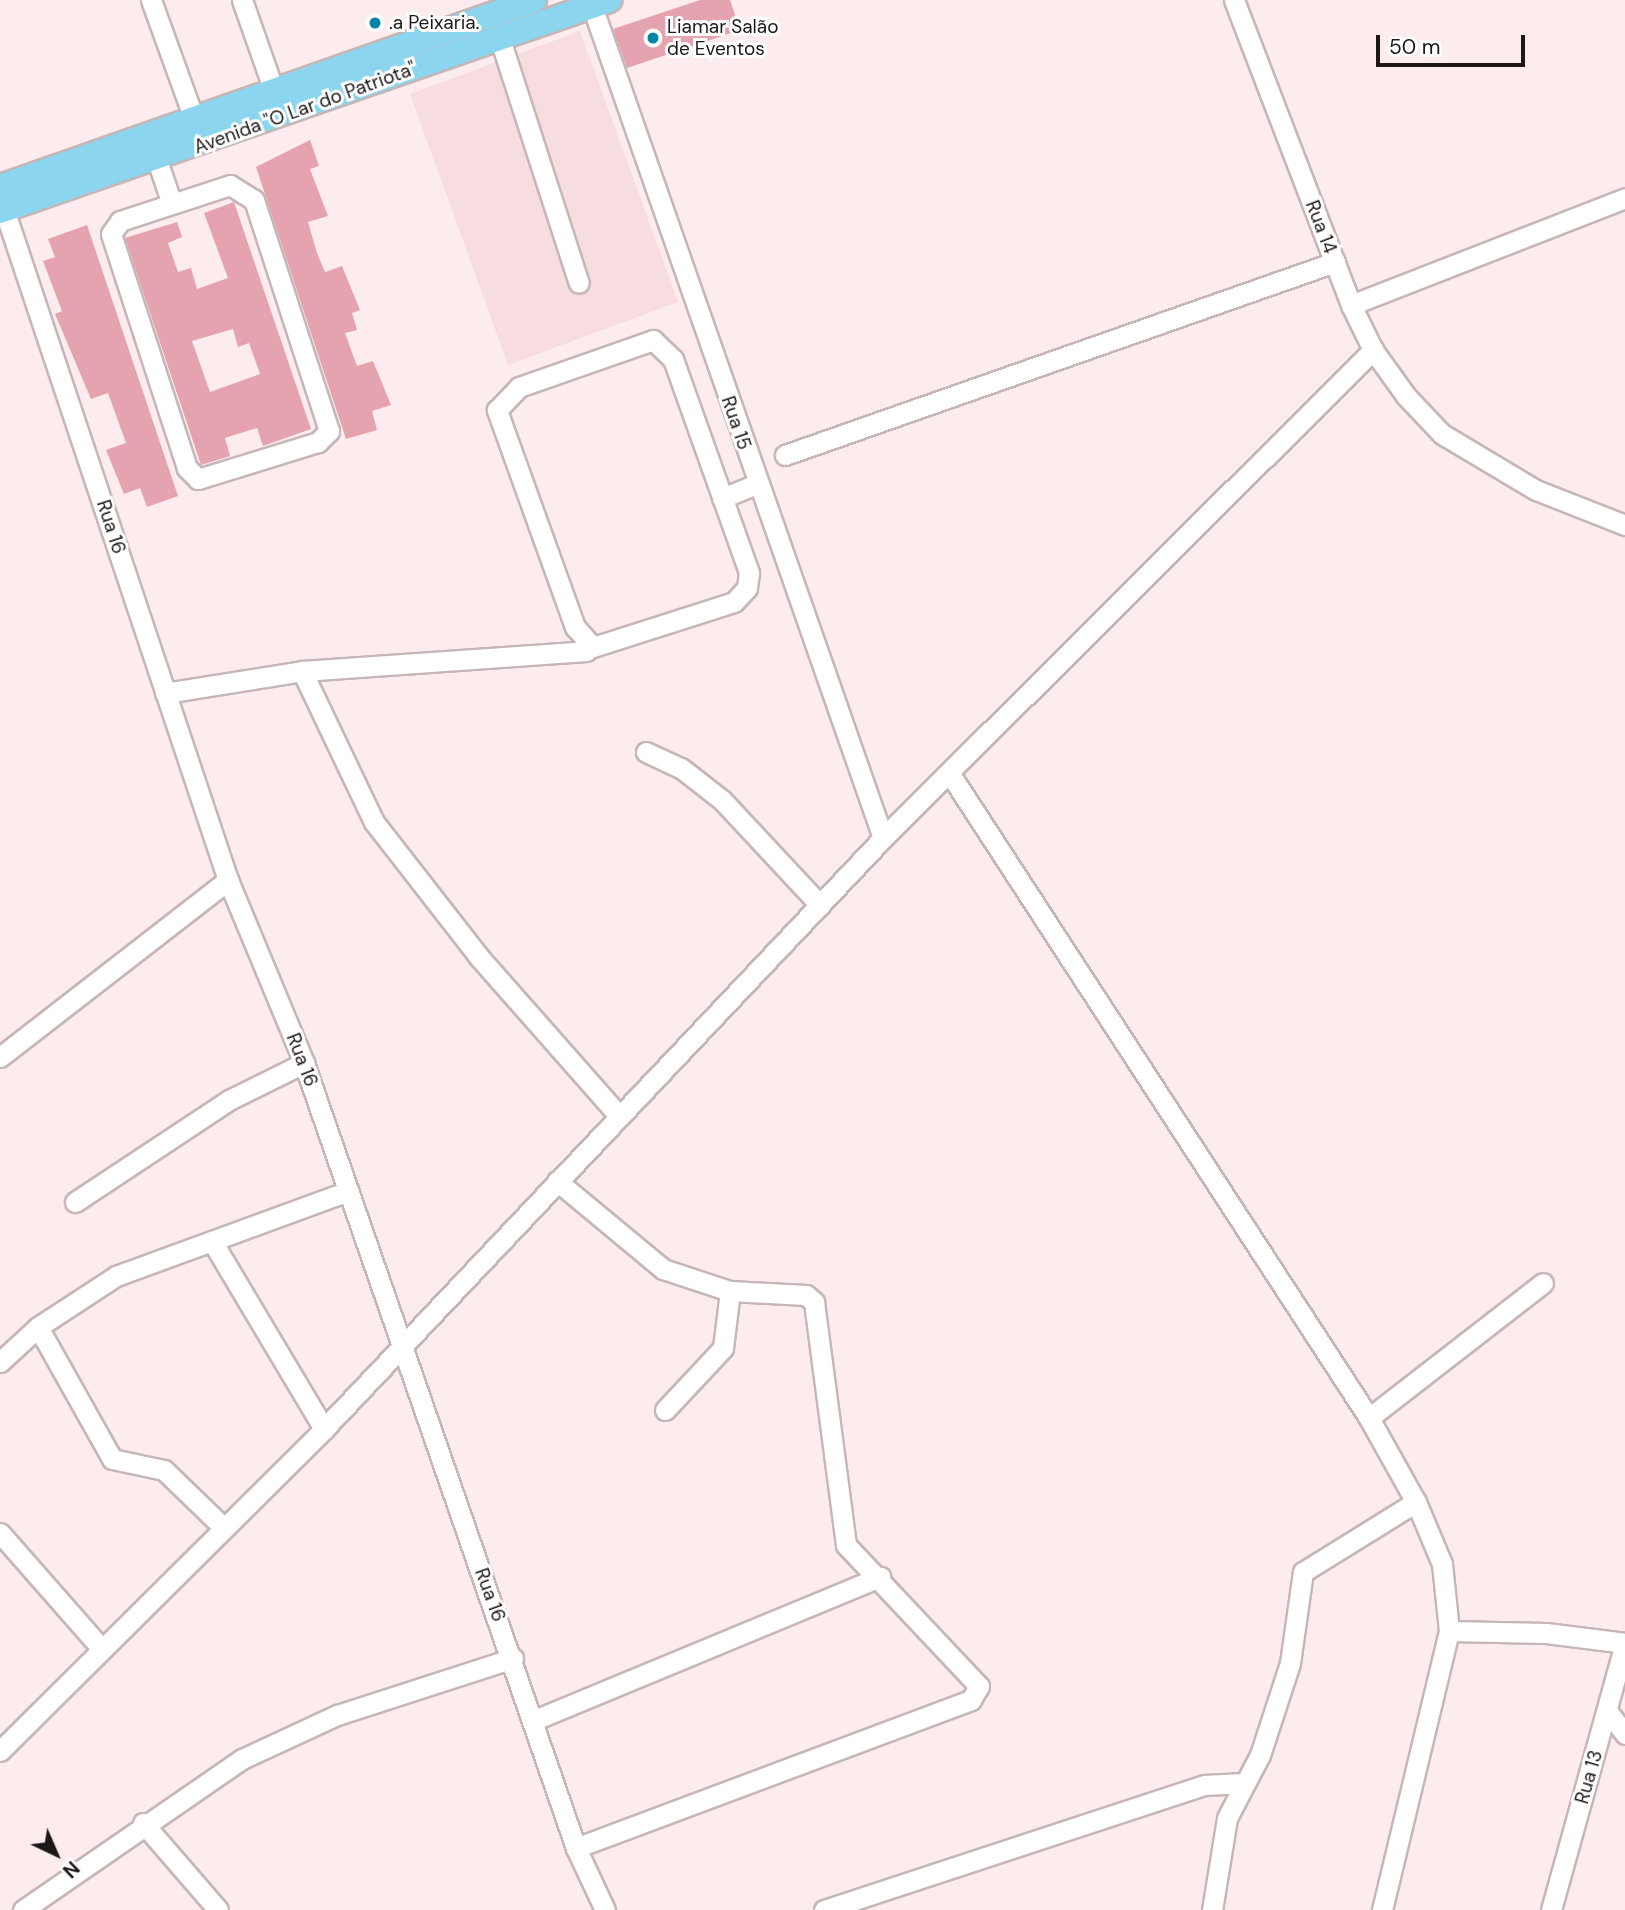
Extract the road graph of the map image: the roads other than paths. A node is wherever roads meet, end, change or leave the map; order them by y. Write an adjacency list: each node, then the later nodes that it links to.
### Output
1 (151, 0): 9 (street)
2 (242, 0): 8 (street)
3 (534, 0): 6 (main road, Avenida "O Lar do Patriota")
4 (1234, 0): 14 (street, Rua 14)
5 (600, 3): 7 (main road, Avenida "O Lar do Patriota"); 19 (street, Rua 15)
6 (499, 6): 8 (main road, Avenida "O Lar do Patriota")
7 (500, 39): 10 (main road, Avenida "O Lar do Patriota"); 15 (street)
8 (274, 91): 9 (main road, Avenida "O Lar do Patriota")
9 (194, 119): 12 (main road, Avenida "O Lar do Patriota")
10 (157, 160): 12 (main road, Avenida "O Lar do Patriota"); 13 (street)
11 (1625, 198): 16 (street)
12 (1, 202): 24 (street, Rua 16)
13 (172, 204): 13 (street)
14 (1335, 262): 16 (street, Rua 14); 18 (street)
15 (579, 283)
16 (1351, 305): 17 (street, Rua 14)
17 (1373, 350): 21 (street, Rua 14); 26 (street)
18 (785, 455)
19 (757, 484): 20 (street); 27 (street, Rua 15)
20 (722, 498): 20 (street)
21 (1625, 525)
22 (586, 651): 23 (street)
23 (302, 671): 24 (street); 32 (street)
24 (165, 693): 28 (street, Rua 16)
25 (646, 752): 29 (street)
26 (950, 774): 27 (street); 43 (street)
27 (883, 838): 29 (street)
28 (229, 880): 30 (street); 31 (street, Rua 16)
29 (820, 905): 32 (street)
30 (0, 1057)
31 (304, 1063): 34 (street, Rua 16); 35 (street)
32 (620, 1116): 33 (street)
33 (557, 1181): 38 (street); 40 (street)
34 (348, 1191): 36 (street); 40 (street, Rua 16)
35 (75, 1202)
36 (212, 1241): 39 (street); 44 (street)
37 (1543, 1283): 43 (street)
38 (730, 1291): 42 (street); 48 (street)
39 (37, 1327): 41 (street); 46 (street)
40 (401, 1347): 44 (street); 52 (street, Rua 16)
41 (0, 1362)
42 (665, 1410)
43 (1369, 1418): 45 (street)
44 (324, 1429): 46 (street)
45 (1416, 1502): 49 (street); 57 (street)
46 (223, 1527): 51 (street)
47 (0, 1533): 51 (street)
48 (880, 1577): 54 (street); 59 (street)
49 (1449, 1631): 50 (street); 65 (street)
50 (1625, 1643): 53 (street, Rua 13)
51 (102, 1649): 56 (street)
52 (513, 1658): 54 (street, Rua 16); 58 (street)
53 (1608, 1712): 55 (street); 66 (street, Rua 13)
54 (532, 1721): 59 (street, Rua 16)
55 (1625, 1734)
56 (0, 1751)
57 (1243, 1783): 63 (street); 64 (street)
58 (143, 1823): 60 (street); 61 (street)
59 (576, 1848): 62 (street, Rua 16)
60 (23, 1910)
61 (218, 1910)
62 (605, 1910)
63 (824, 1910)
64 (1212, 1910)
65 (1382, 1910)
66 (1551, 1910)

